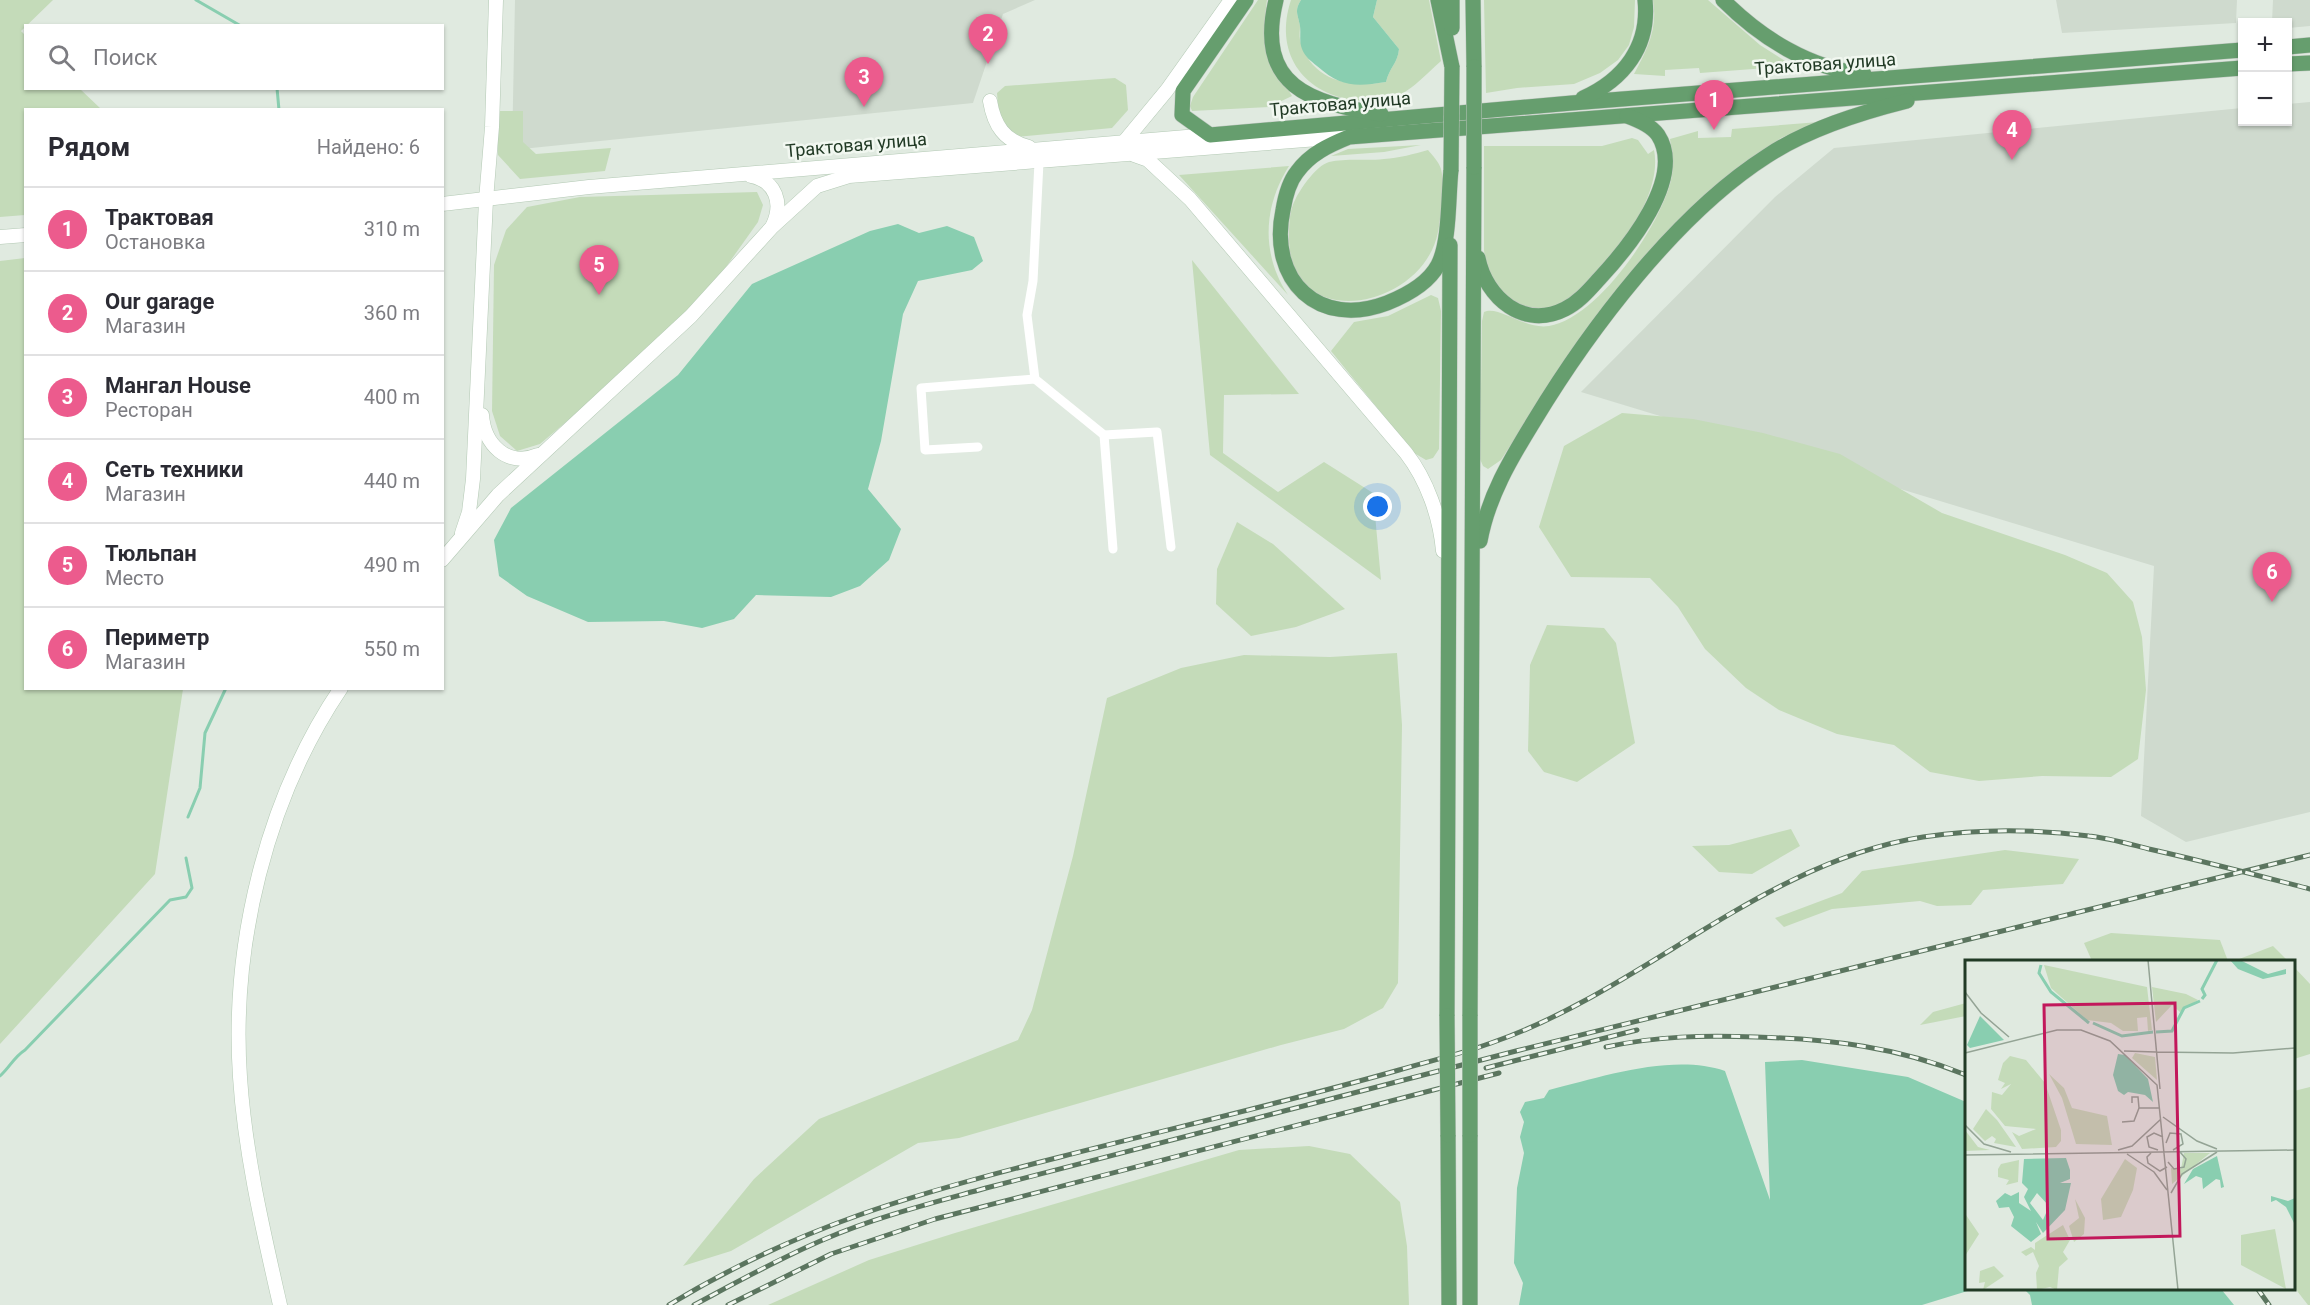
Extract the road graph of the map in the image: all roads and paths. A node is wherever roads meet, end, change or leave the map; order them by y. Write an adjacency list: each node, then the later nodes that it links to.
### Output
1 (496, 0): 31 (main road)
2 (1231, 0): 25 (main road)
3 (1246, 0): 23 (main road)
4 (1276, 0): 22 (main road)
5 (1438, 0): 15 (main road)
6 (1452, 0): 15 (main road)
7 (1645, 0): 20 (main road)
8 (1723, 0): 17 (main road)
9 (1473, 1): 28 (main road, bridge)
10 (2310, 45): 11 (main road)
11 (2292, 47)
12 (2238, 50): 17 (main road, Трактовая улица)
13 (2310, 63): 14 (main road)
14 (2292, 64)
15 (1452, 68): 29 (main road, bridge)
16 (2238, 68): 18 (main road, Трактовая улица)
17 (1903, 77): 20 (main road, Трактовая улица)
18 (1950, 91): 21 (main road, Трактовая улица); 46 (main road)
19 (990, 100): 27 (main road)
20 (1572, 103): 22 (main road, Трактовая улица)
21 (1624, 114): 24 (main road, Трактовая улица); 28 (main road)
22 (1407, 117): 23 (main road, Трактовая улица)
23 (1210, 135): 25 (main road, Трактовая улица)
24 (1349, 137): 26 (main road, Трактовая улица); 29 (main road)
25 (1124, 142): 27 (main road, Трактовая улица)
26 (1132, 154): 27 (main road, Трактовая улица); 45 (main road)
27 (1038, 155): 30 (main road, Трактовая улица); 33 (main road, Трактовая улица); 37 (street)
28 (1474, 167): 46 (main road)
29 (1451, 170): 45 (main road)
30 (743, 174): 31 (main road, Трактовая улица); 33 (main road)
31 (486, 200): 32 (main road, Трактовая улица); 36 (main road)
32 (444, 204)
33 (772, 227): 40 (main road, Трактовая улица)
34 (24, 235): 35 (main road)
35 (0, 237)
36 (478, 368): 40 (main road); 41 (main road)
37 (1035, 379): 38 (street); 39 (street)
38 (1104, 435): 42 (street); 43 (street)
39 (978, 447)
40 (544, 450): 41 (main road, Трактовая улица)
41 (458, 543): 44 (main road, Трактовая улица)
42 (1170, 547)
43 (1113, 549)
44 (444, 558)
45 (1447, 619): 49 (main road, bridge)
46 (1473, 619): 50 (main road, bridge)
47 (340, 690): 48 (main road)
48 (280, 1305)
49 (1449, 1305)
50 (1470, 1305)

